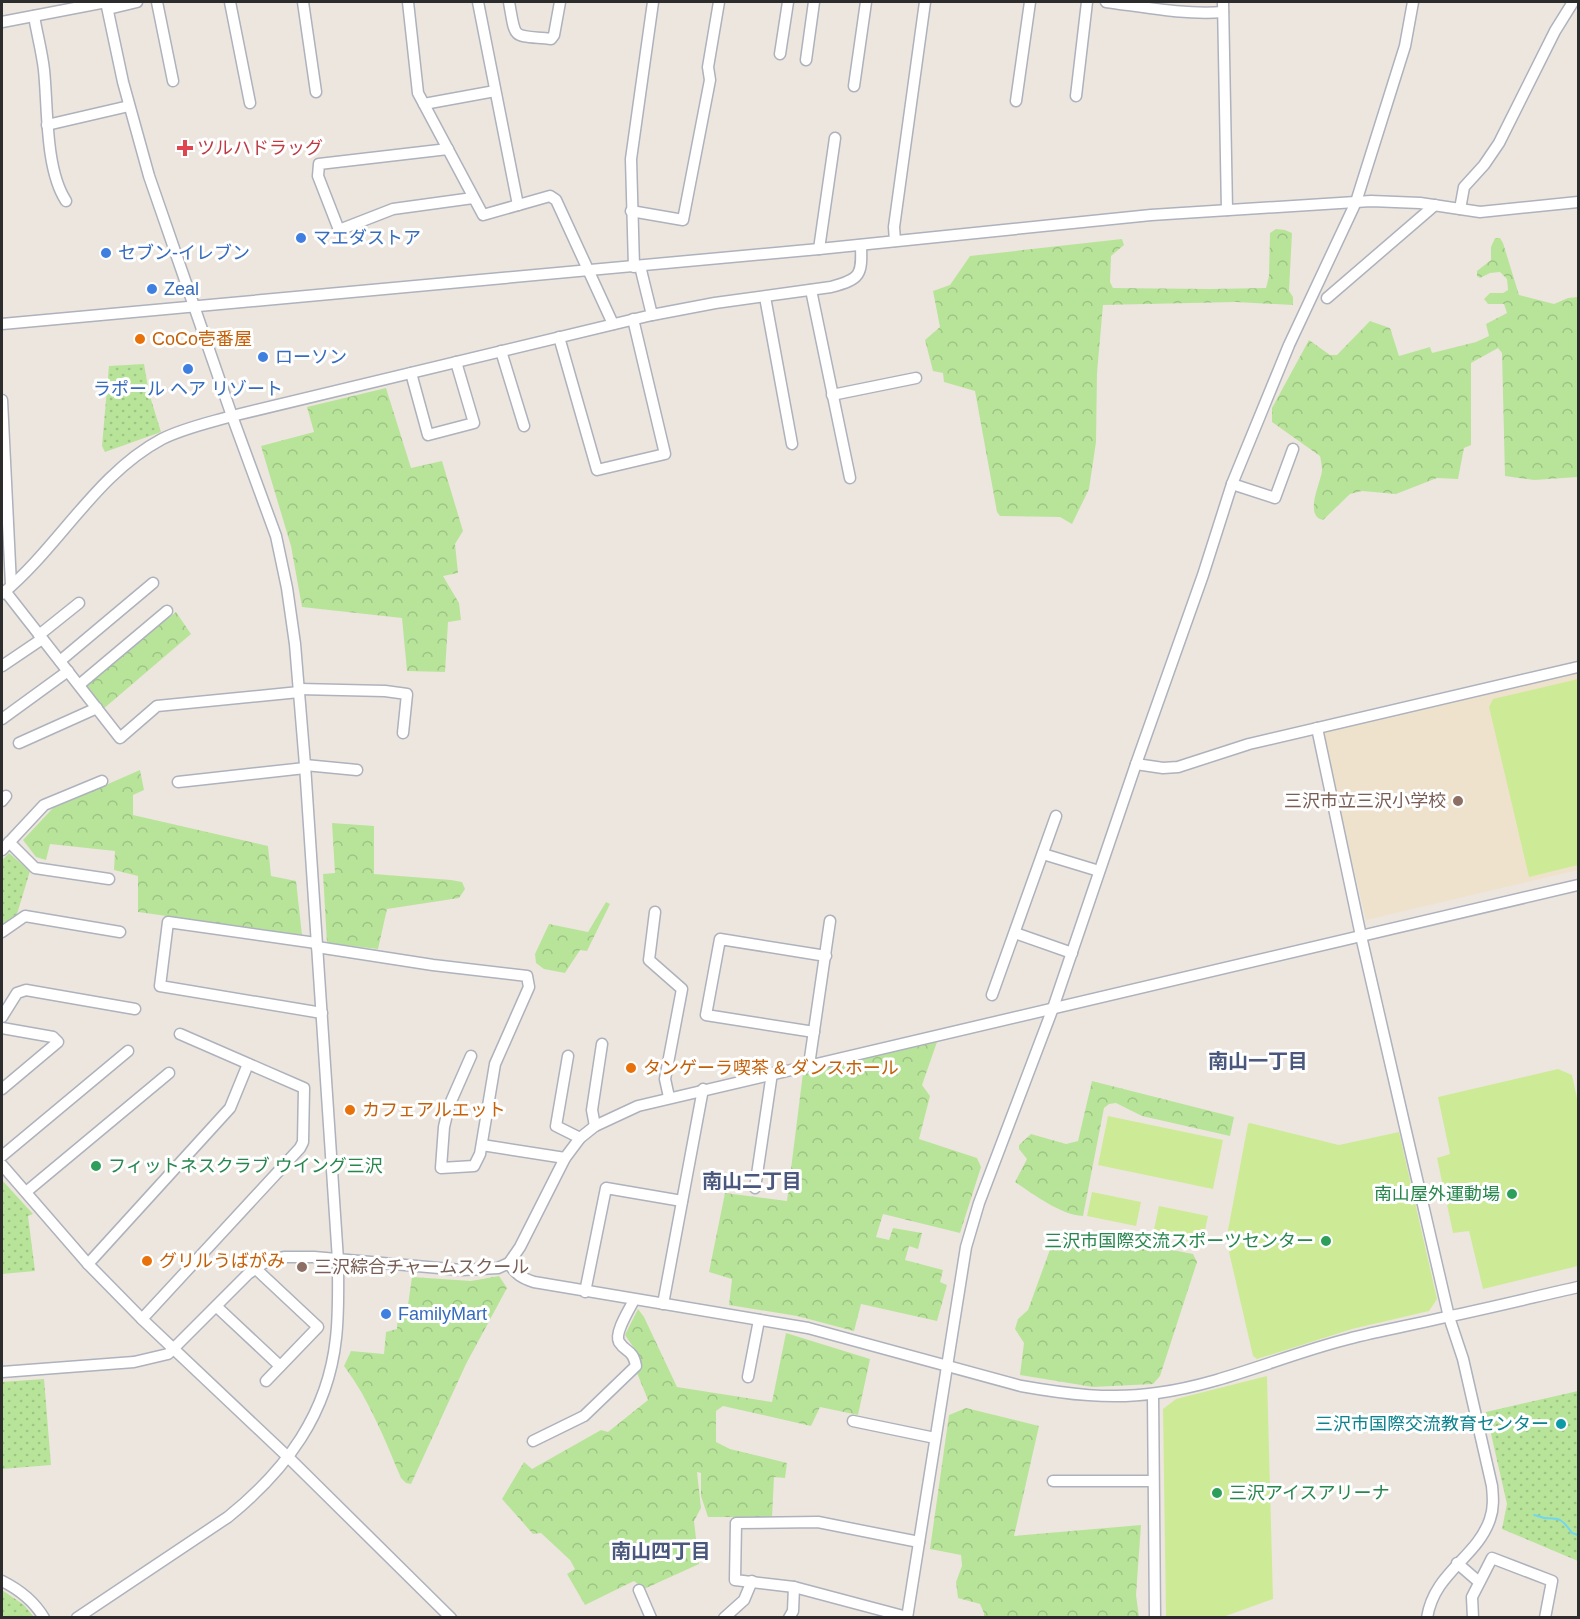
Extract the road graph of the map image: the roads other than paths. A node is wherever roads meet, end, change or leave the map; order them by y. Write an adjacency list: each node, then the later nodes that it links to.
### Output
1 (137, 2): 20 (street)
2 (157, 2): 26 (street)
3 (230, 2): 32 (street)
4 (303, 2): 29 (street)
5 (408, 2): 33 (street)
6 (478, 2): 28 (street)
7 (509, 2): 8 (street)
8 (560, 2)
9 (653, 2): 46 (street)
10 (719, 2): 46 (street)
11 (788, 2): 24 (street)
12 (814, 2): 25 (street)
13 (866, 2): 27 (street)
14 (925, 2): 47 (street)
15 (1030, 2): 31 (street)
16 (1087, 2): 30 (street)
17 (1106, 2): 21 (street)
18 (1413, 2): 40 (street)
19 (1573, 2): 44 (street)
20 (107, 4): 22 (street); 34 (street)
21 (1223, 7): 45 (street)
22 (34, 16): 23 (street); 35 (street)
23 (2, 22)
24 (780, 54)
25 (806, 60)
26 (173, 81)
27 (854, 86)
28 (495, 91): 33 (street); 42 (street)
29 (316, 92)
30 (1076, 96)
31 (1016, 101)
32 (250, 103)
33 (424, 104): 37 (street)
34 (129, 106): 35 (street); 55 (street)
35 (47, 125): 39 (street)
36 (835, 138): 49 (street)
37 (448, 149): 38 (street); 38 (street)
38 (473, 198): 42 (street)
39 (66, 201)
40 (1356, 202): 43 (street); 45 (street); 74 (street)
41 (1578, 202): 44 (street)
42 (519, 205): 51 (street)
43 (1435, 205): 44 (street); 54 (street)
44 (1460, 209)
45 (1227, 210): 47 (street)
46 (631, 211): 50 (street)
47 (895, 241): 48 (street)
48 (861, 244): 49 (street); 52 (street)
49 (819, 249): 50 (street)
50 (637, 266): 51 (street); 56 (street)
51 (589, 270): 55 (street); 59 (street)
52 (811, 290): 53 (street); 65 (street)
53 (765, 297): 56 (street); 70 (street)
54 (1327, 298)
55 (195, 307): 58 (street); 67 (street)
56 (652, 315): 57 (street)
57 (633, 320): 59 (street); 60 (street)
58 (2, 324)
59 (613, 324): 60 (street)
60 (559, 337): 61 (street)
61 (501, 351): 62 (street); 68 (street)
62 (456, 362): 63 (street); 63 (street)
63 (411, 373): 67 (street)
64 (916, 378): 65 (street)
65 (832, 395): 72 (street)
66 (2, 400): 69 (street)
67 (231, 416): 76 (street); 85 (street)
68 (524, 426)
69 (2, 443): 73 (street)
70 (792, 444)
71 (1293, 449): 74 (street)
72 (850, 478)
73 (4, 481): 76 (street)
74 (1232, 484): 91 (street)
75 (153, 583): 80 (street)
76 (6, 590): 79 (street)
77 (79, 603): 79 (street)
78 (167, 610): 84 (street)
79 (41, 637): 80 (street); 81 (street)
80 (60, 661): 83 (street)
81 (2, 666)
82 (1578, 667): 88 (street)
83 (68, 671): 84 (street); 87 (street)
84 (79, 685): 86 (street)
85 (299, 691): 86 (street); 89 (street); 92 (street)
86 (97, 708): 90 (street)
87 (2, 719)
88 (1317, 728): 91 (street); 107 (street)
89 (403, 733)
90 (19, 743)
91 (1136, 764): 99 (street)
92 (305, 767): 93 (street); 95 (street); 108 (street)
93 (357, 770)
94 (102, 780): 97 (street)
95 (178, 782)
96 (1056, 816): 98 (street)
97 (5, 846): 100 (street)
98 (1043, 854): 99 (street); 106 (street)
99 (1099, 871): 109 (street)
100 (108, 879)
101 (1578, 885): 107 (street)
102 (655, 912): 129 (street)
103 (830, 921): 110 (street)
104 (2, 932): 105 (street)
105 (120, 932)
106 (1014, 933): 109 (street); 111 (street)
107 (1361, 936): 112 (street); 148 (street)
108 (317, 945): 114 (street); 114 (street); 132 (street)
109 (1072, 953): 112 (street)
110 (826, 956): 117 (street); 117 (street)
111 (992, 996)
112 (1053, 1008): 124 (street); 153 (street)
113 (135, 1009): 115 (street)
114 (322, 1013): 139 (street)
115 (2, 1017)
116 (2, 1028): 127 (street)
117 (814, 1032): 124 (street)
118 (180, 1034): 123 (street)
119 (602, 1044): 130 (street)
120 (128, 1051): 133 (street)
121 (471, 1056): 132 (street)
122 (568, 1056): 131 (street)
123 (248, 1064): 141 (street); 149 (street)
124 (809, 1065): 126 (street)
125 (169, 1073): 137 (street)
126 (772, 1073): 128 (street); 136 (street)
127 (2, 1089)
128 (703, 1089): 129 (street); 138 (street)
129 (669, 1097): 130 (street)
130 (595, 1126): 131 (street)
131 (580, 1138): 134 (street)
132 (482, 1145): 134 (street)
133 (2, 1156)
134 (565, 1158): 140 (street)
135 (2, 1165): 137 (street)
136 (755, 1188)
137 (26, 1192): 141 (street)
138 (682, 1200): 144 (street); 146 (street)
139 (338, 1260): 140 (street); 142 (street); 161 (street)
140 (509, 1263): 144 (street)
141 (88, 1264): 149 (street)
142 (255, 1268): 147 (street); 152 (street)
143 (1578, 1287): 148 (street)
144 (585, 1292): 145 (street)
145 (634, 1300): 146 (street); 160 (street)
146 (663, 1304): 150 (street)
147 (217, 1307): 151 (street); 152 (street)
148 (1449, 1317): 157 (street); 165 (street)
149 (142, 1319): 151 (street)
150 (759, 1320): 153 (street); 155 (street)
151 (174, 1350): 154 (street); 161 (street)
152 (280, 1366): 156 (street)
153 (947, 1366): 157 (street); 159 (street)
154 (2, 1372)
155 (748, 1377)
156 (266, 1381)
157 (1153, 1394): 163 (street)
158 (853, 1421): 159 (street)
159 (936, 1438): 164 (street)
160 (533, 1441)
161 (289, 1458): 172 (street); 173 (street)
162 (1053, 1481): 163 (street)
163 (1153, 1481): 178 (street)
164 (919, 1542): 167 (street); 177 (street)
165 (1457, 1563): 168 (street); 179 (street)
166 (2, 1581): 171 (street)
167 (752, 1581): 169 (street); 175 (street)
168 (1479, 1582): 180 (street); 181 (street)
169 (794, 1587): 176 (street); 177 (street)
170 (639, 1590): 174 (street)
171 (44, 1617)
172 (77, 1617)
173 (452, 1617)
174 (651, 1617)
175 (724, 1617)
176 (789, 1617)
177 (907, 1617)
178 (1155, 1617)
179 (1427, 1617)
180 (1473, 1617)
181 (1545, 1617)

